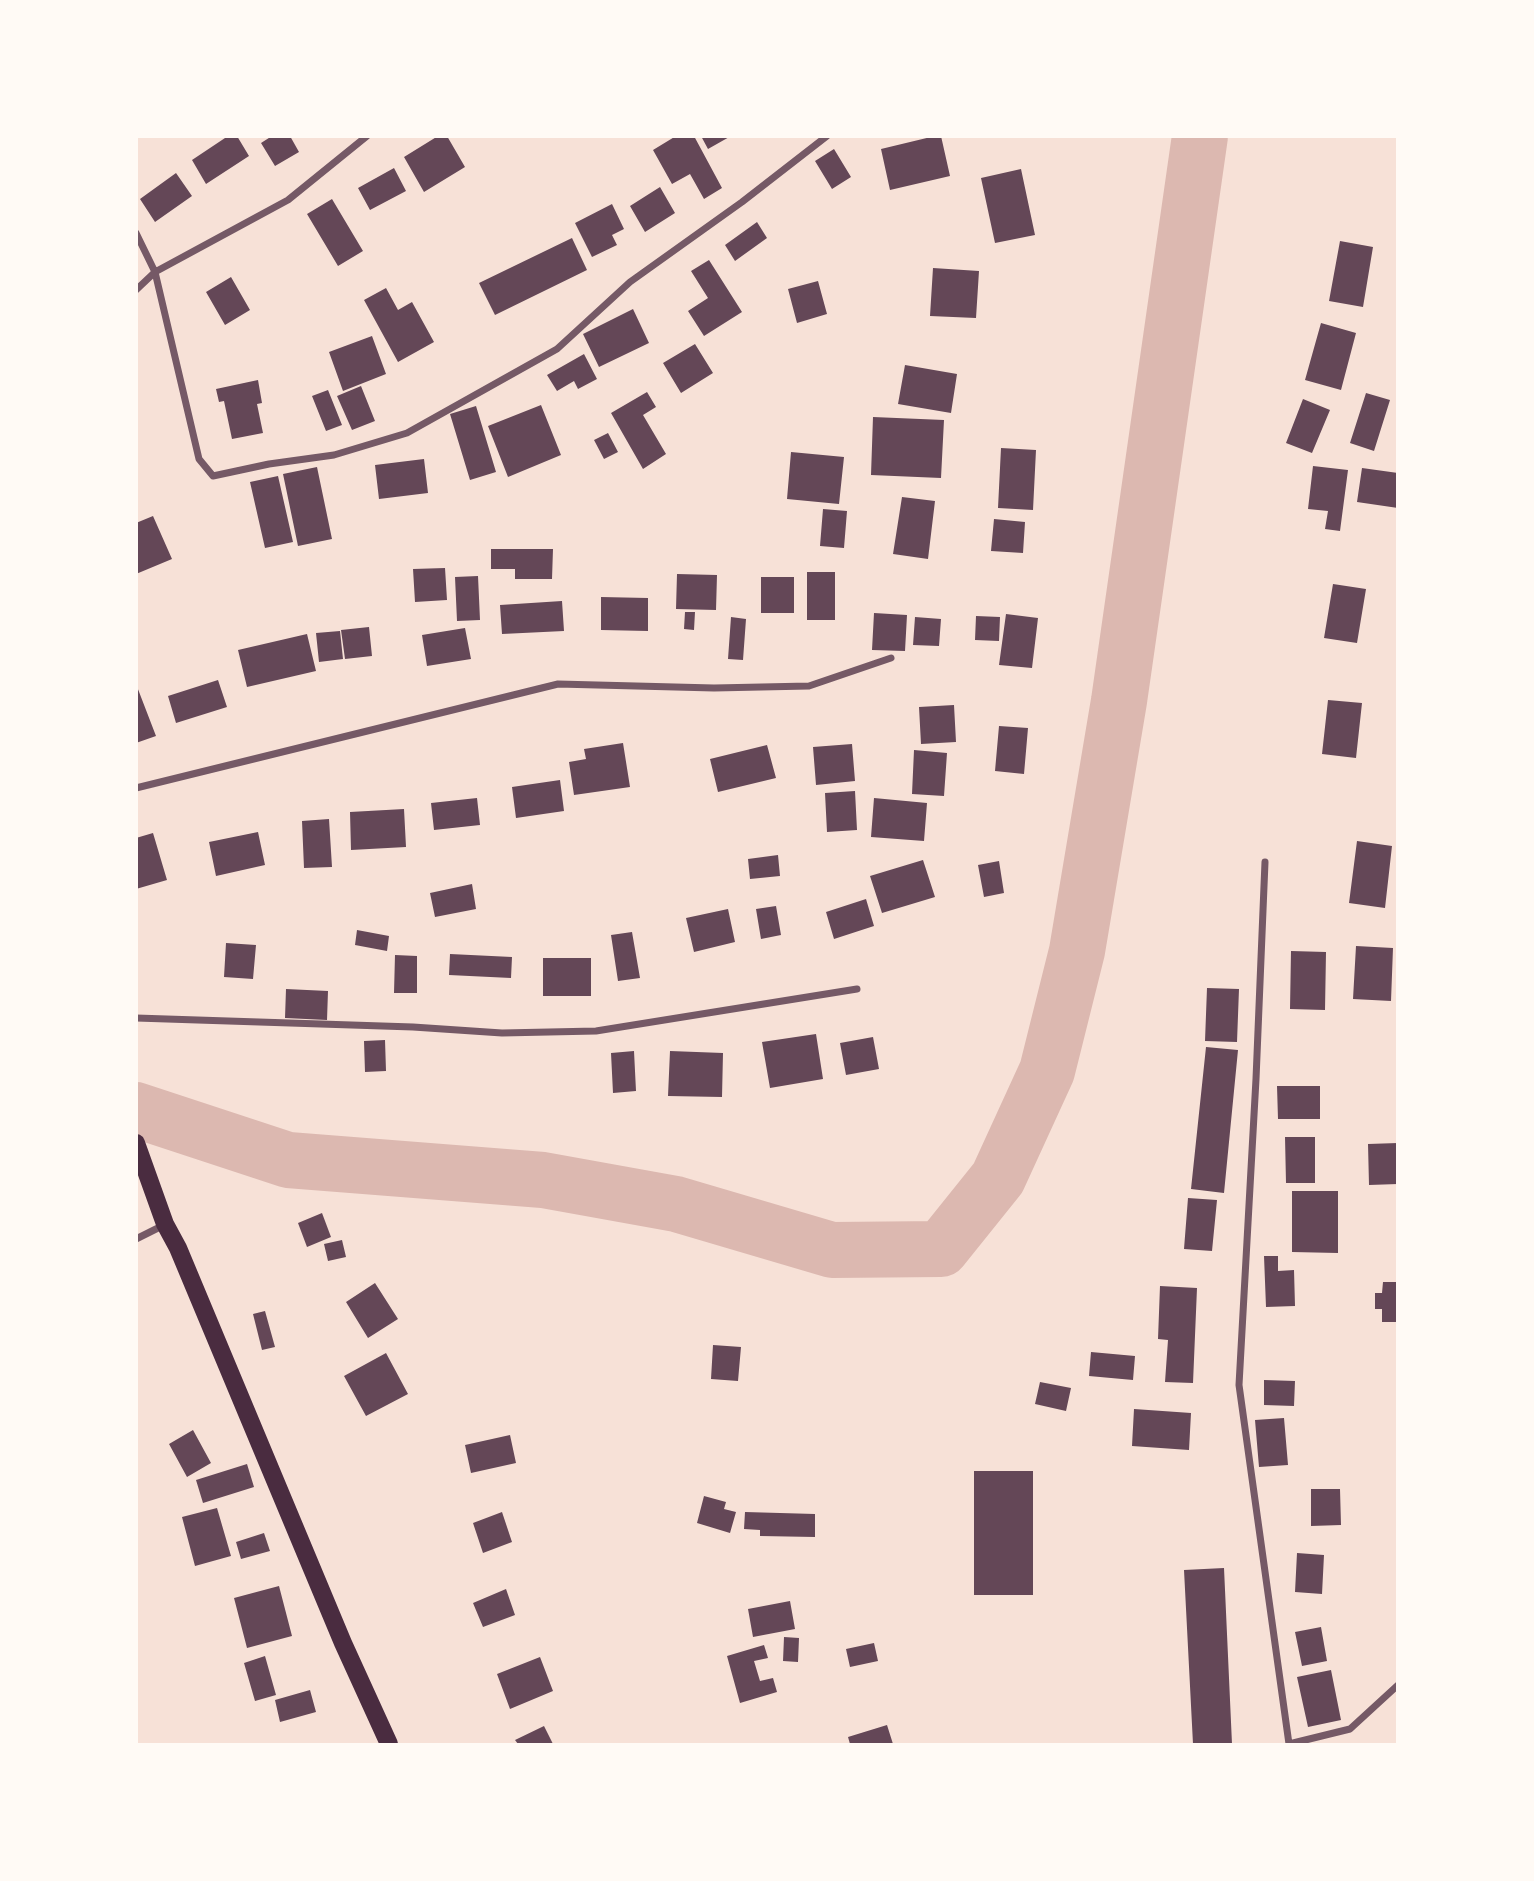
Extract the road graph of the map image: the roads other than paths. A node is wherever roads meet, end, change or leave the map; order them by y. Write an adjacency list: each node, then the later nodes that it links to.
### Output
1 (367, 136): 4 (street)
2 (827, 136): 4 (street)
3 (136, 233): 4 (street)
4 (155, 272): 5 (street)
5 (136, 290)
6 (891, 659): 7 (street)
7 (136, 788)
8 (1265, 862): 15 (street)
9 (857, 989): 10 (street)
10 (136, 1018)
11 (138, 1147): 12 (main road)
12 (165, 1224): 13 (street); 16 (main road)
13 (136, 1239)
14 (1398, 1685): 15 (street)
15 (1289, 1744)
16 (389, 1745)

